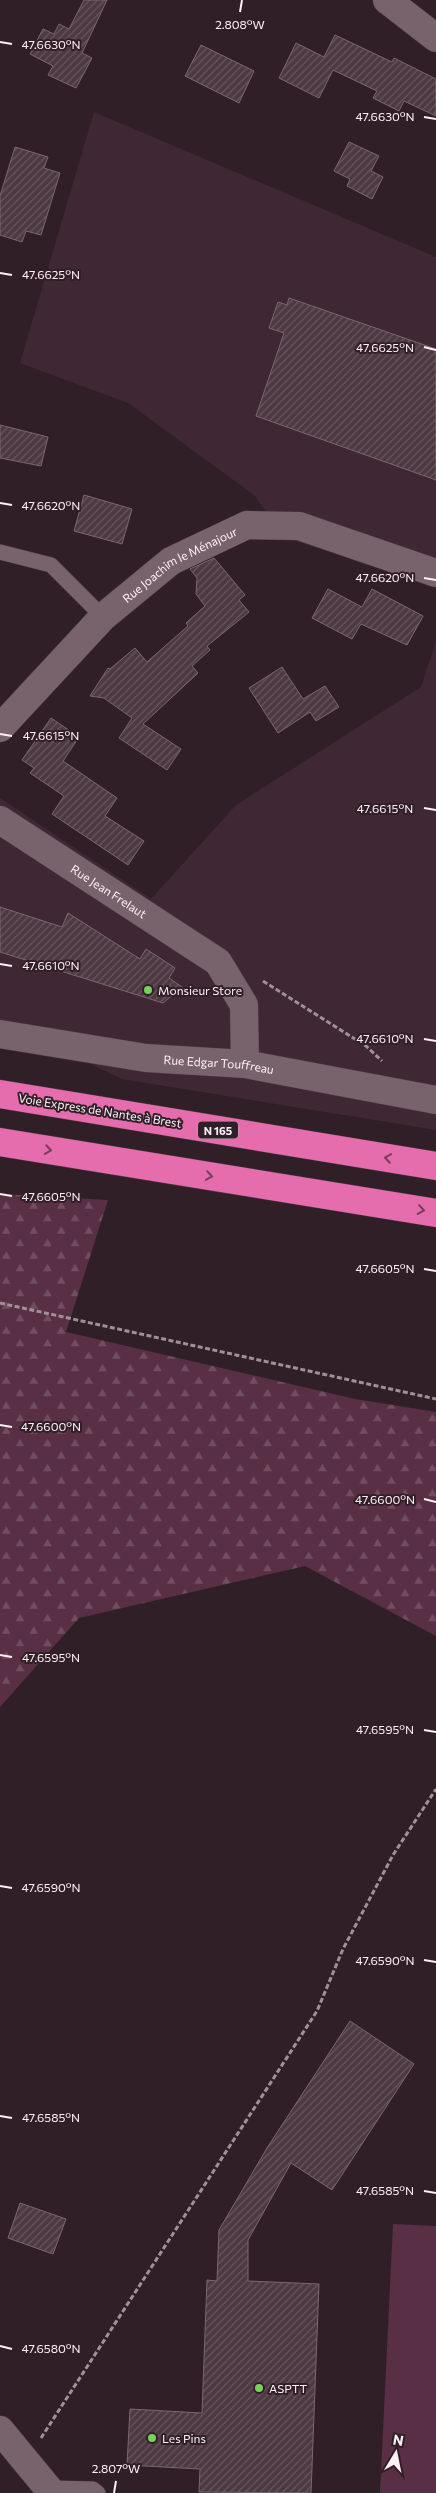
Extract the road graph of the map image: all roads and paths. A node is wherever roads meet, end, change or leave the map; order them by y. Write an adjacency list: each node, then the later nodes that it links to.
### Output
1 (387, 0): 2 (street)
2 (436, 38)
3 (0, 552): 5 (lane)
4 (436, 573): 5 (street, Rue Joachim le Ménajour)
5 (103, 617): 6 (street, Rue Joachim le Ménajour)
6 (0, 728)
7 (0, 820): 10 (street, Rue Jean Frelaut)
8 (259, 978): 11 (path)
9 (0, 1034): 10 (street, Rue Edgar Touffreau)
10 (245, 1064): 13 (street, Rue Edgar Touffreau)
11 (388, 1066)
12 (0, 1094): 15 (highway, Voie Express de Nantes à Brest / N 165, one-way to 12)
13 (436, 1100)
14 (0, 1142): 16 (highway, one-way to 16)
15 (436, 1166)
16 (436, 1213)
17 (0, 1303): 18 (path)
18 (436, 1399)
19 (436, 1788): 21 (path)
20 (0, 2430): 21 (street)
21 (26, 2462): 22 (street)
22 (50, 2491): 23 (lane)
23 (98, 2493)

